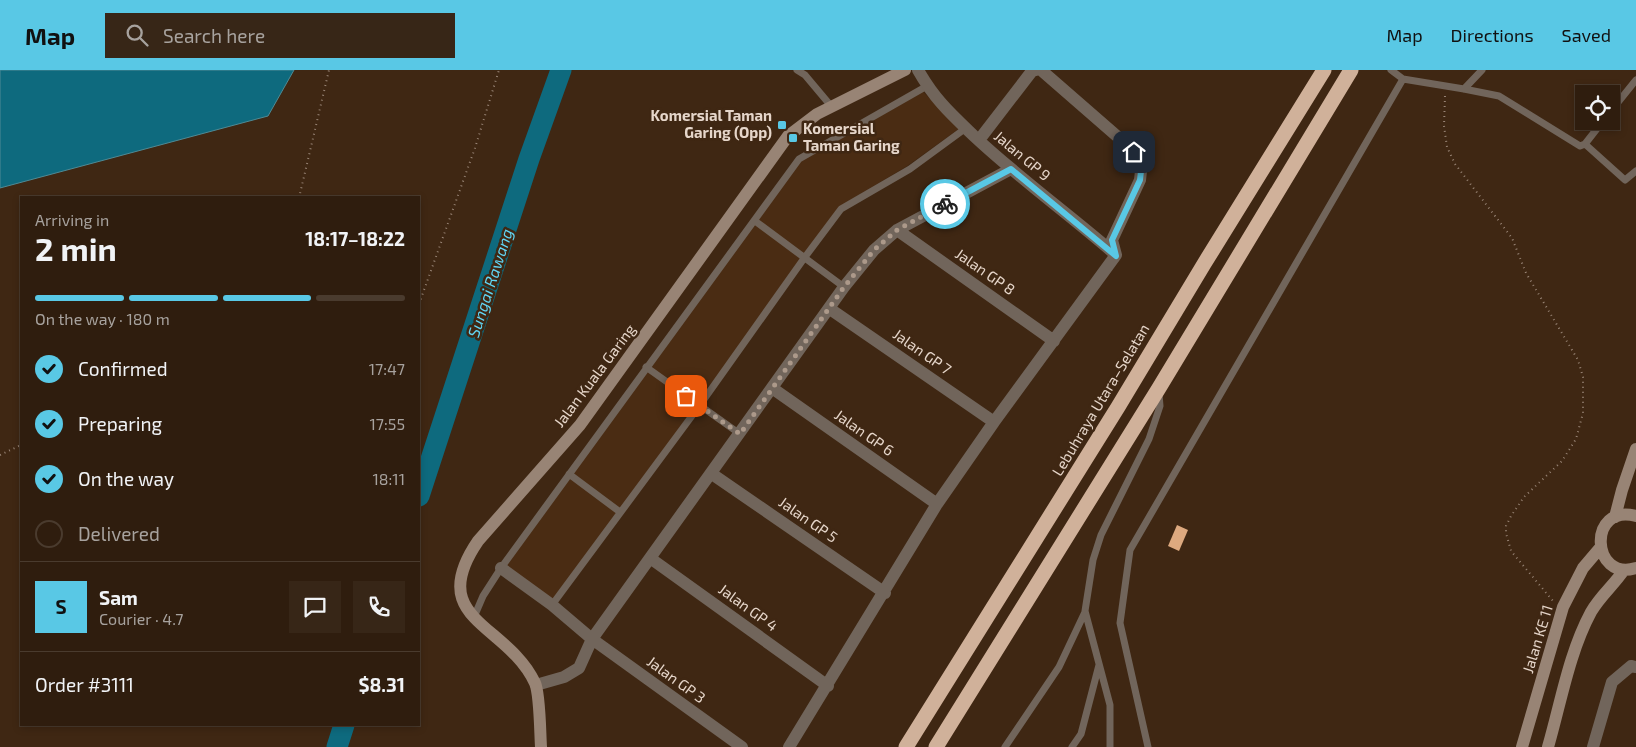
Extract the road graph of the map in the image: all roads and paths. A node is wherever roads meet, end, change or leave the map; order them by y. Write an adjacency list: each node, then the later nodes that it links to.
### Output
1 (329, 70): 25 (path)
2 (499, 70): 31 (path)
3 (797, 70): 18 (lane)
4 (904, 70): 18 (street, Jalan Kuala Garing)
5 (918, 70): 14 (street, Jalan GP 9)
6 (1036, 70): 21 (street)
7 (1041, 70): 28 (street)
8 (1324, 70): 66 (highway, Lebuhraya Utara–Selatan)
9 (1351, 70): 36 (highway)
10 (1391, 70): 12 (lane)
11 (1482, 70): 16 (lane)
12 (1403, 79): 15 (lane); 71 (lane)
13 (1636, 80): 17 (lane)
14 (927, 86): 19 (street, Jalan GP 9); 26 (lane)
15 (1446, 86): 16 (lane); 55 (path)
16 (1464, 89): 22 (lane)
17 (1620, 100)
18 (831, 106): 57 (street, Jalan Kuala Garing)
19 (966, 128): 21 (street, Jalan GP 9); 29 (lane)
20 (1596, 130): 22 (lane)
21 (979, 140): 23 (street, Jalan GP 9)
22 (1585, 144): 24 (lane)
23 (1011, 169): 27 (street); 28 (street, Jalan GP 9)
24 (1636, 171)
25 (299, 196)
26 (755, 221): 29 (lane); 34 (lane)
27 (897, 230): 30 (street); 33 (street, Jalan GP 8)
28 (1116, 256): 33 (street)
29 (805, 257): 30 (lane); 37 (lane)
30 (844, 287): 32 (street)
31 (420, 301)
32 (830, 309): 35 (street); 38 (street, Jalan GP 7)
33 (1054, 341): 38 (street)
34 (646, 367): 37 (lane); 43 (lane)
35 (772, 388): 39 (street); 45 (street, Jalan GP 6)
36 (1159, 388): 56 (lane); 67 (highway)
37 (700, 406): 39 (lane); 46 (lane)
38 (994, 422): 45 (street)
39 (740, 434): 44 (street)
40 (20, 445): 42 (path)
41 (1636, 449): 48 (street)
42 (0, 455)
43 (569, 474): 46 (lane); 51 (lane)
44 (712, 474): 50 (street); 53 (street, Jalan GP 5)
45 (937, 504): 53 (street)
46 (620, 512): 54 (lane)
47 (1636, 516): 48 (street)
48 (1615, 517): 49 (street)
49 (1600, 548): 52 (street); 55 (street, Jalan KE 11)
50 (650, 558): 58 (street); 62 (street, Jalan GP 4)
51 (500, 568): 54 (street, Jalan GP 3); 57 (lane)
52 (1632, 571): 73 (street)
53 (885, 593): 62 (street)
54 (552, 605): 58 (street, Jalan GP 3)
55 (1563, 607): 72 (street, Jalan KE 11)
56 (1085, 611): 59 (lane); 68 (lane)
57 (474, 617): 61 (street, Jalan Kuala Garing)
58 (592, 639): 61 (street); 64 (street, Jalan GP 3)
59 (1099, 665): 69 (lane); 70 (lane)
60 (1634, 667): 74 (street)
61 (536, 684): 63 (street, Jalan Kuala Garing)
62 (828, 686): 65 (street)
63 (541, 747)
64 (742, 747)
65 (790, 747)
66 (906, 747)
67 (936, 747)
68 (1005, 747)
69 (1072, 747)
70 (1110, 747)
71 (1148, 747)
72 (1522, 747)
73 (1548, 747)
74 (1593, 747)

